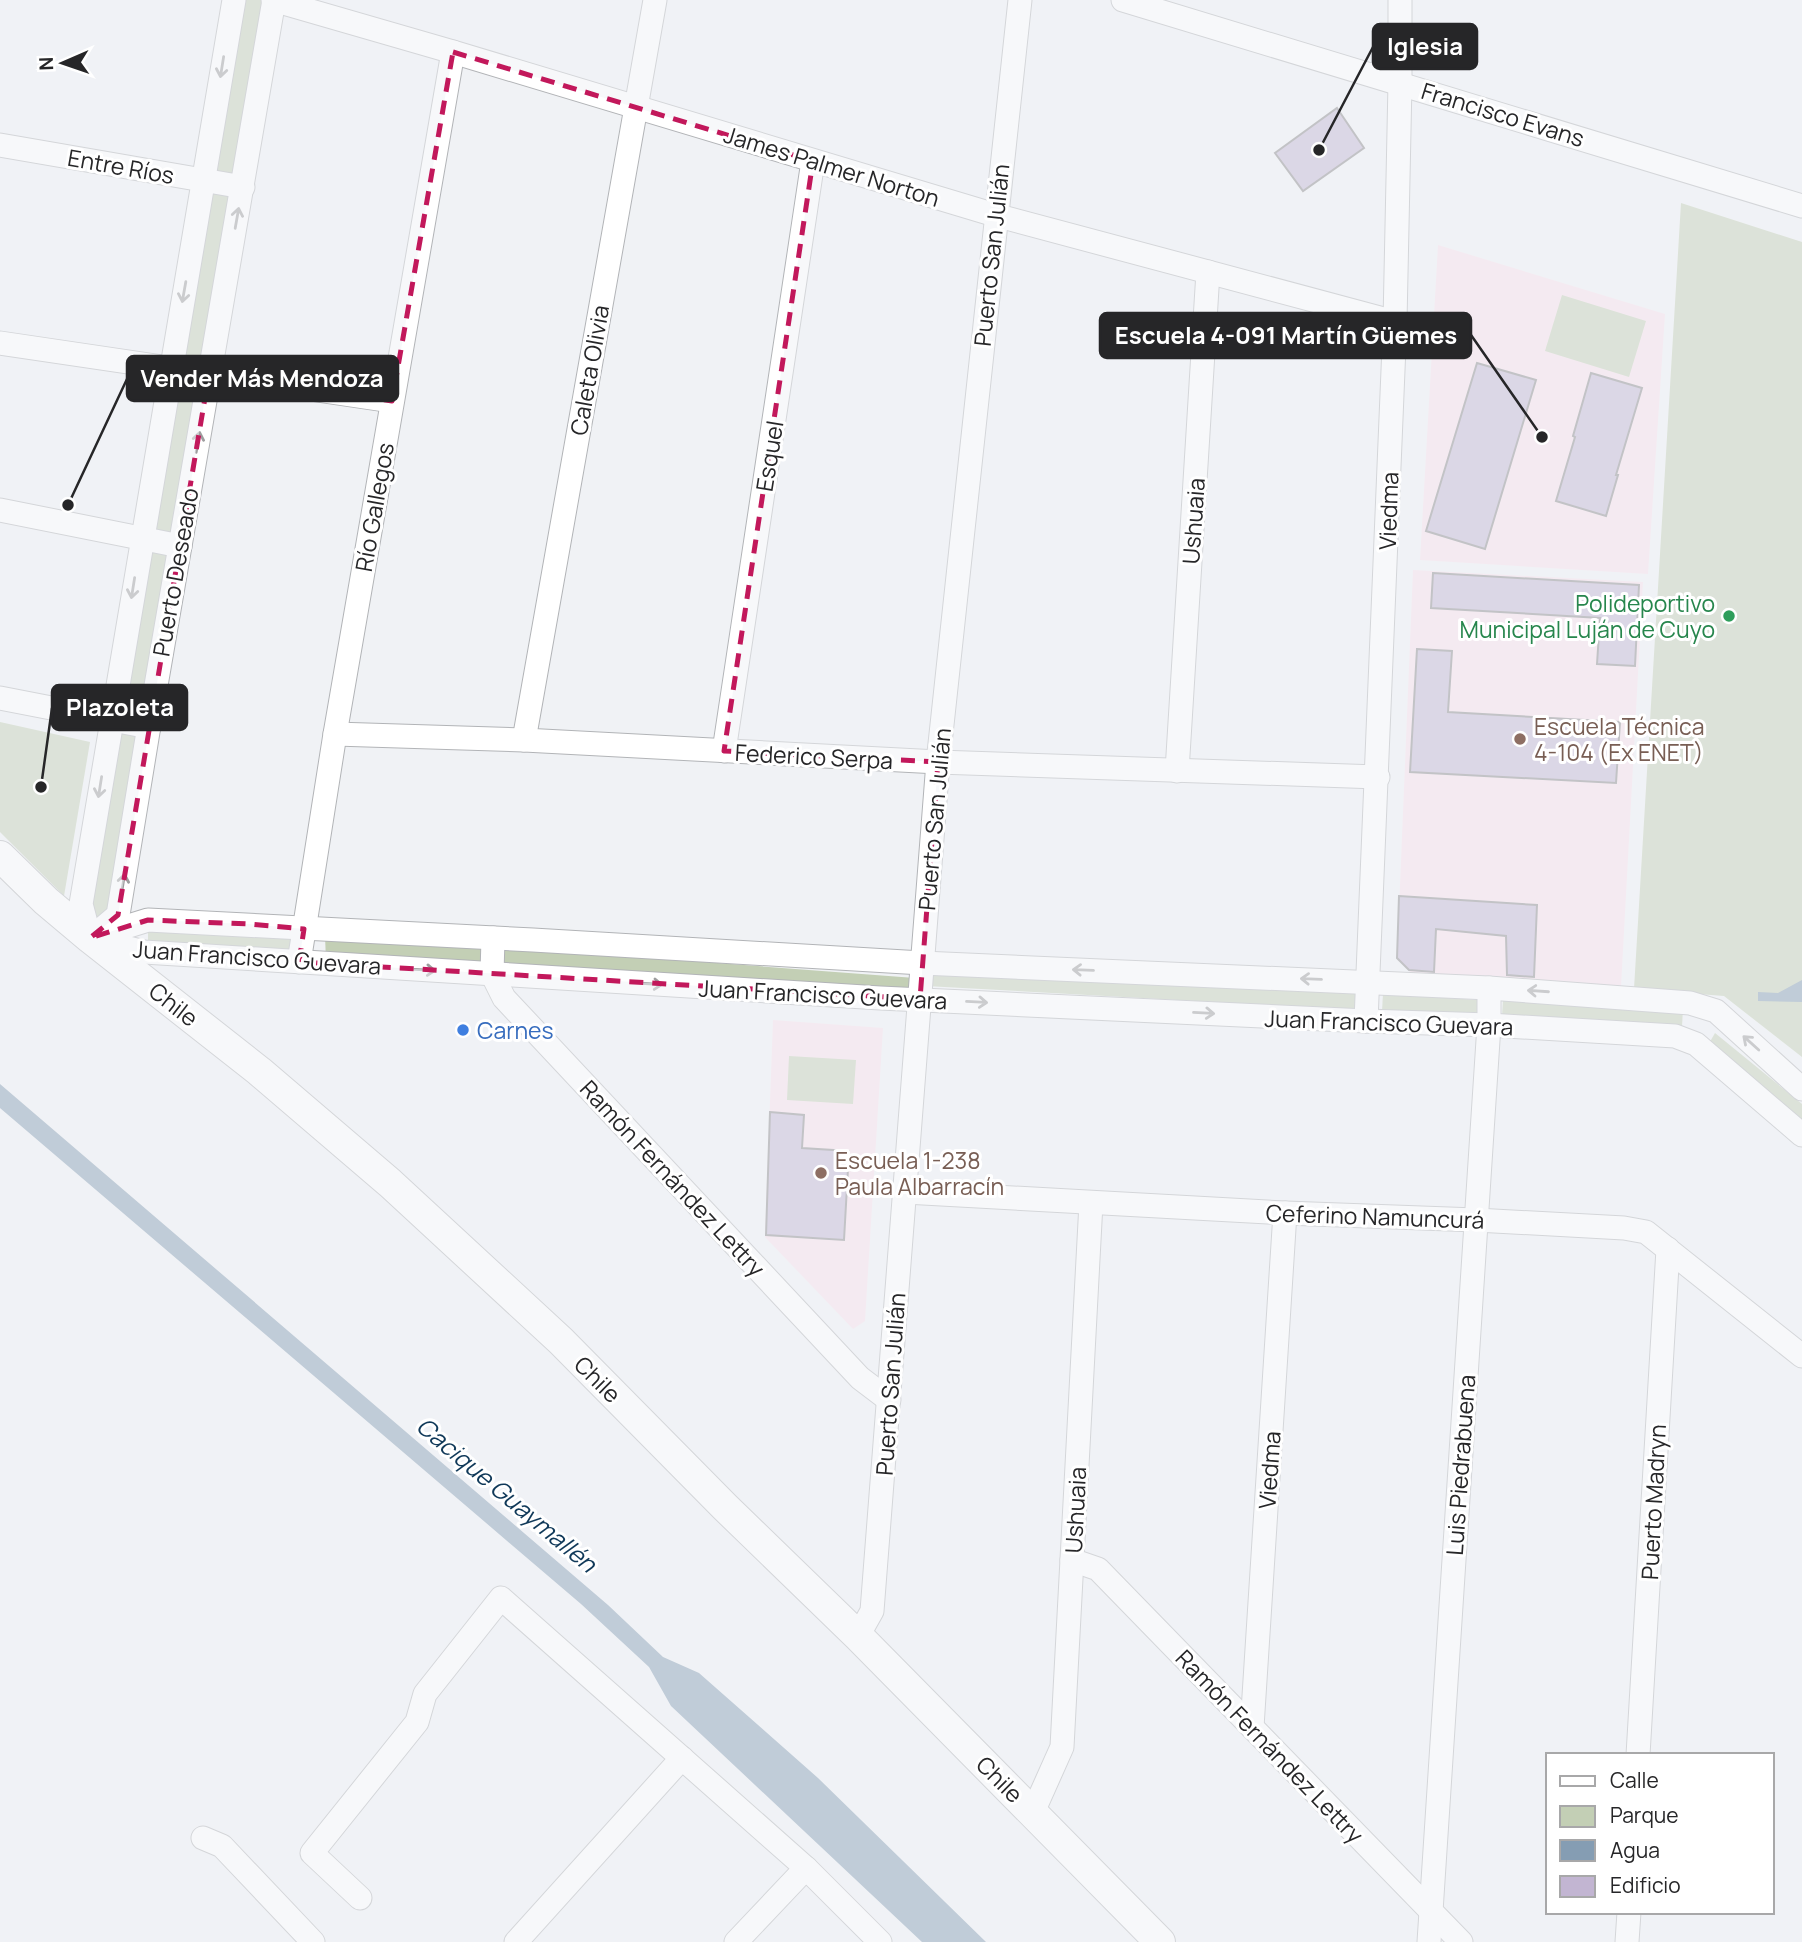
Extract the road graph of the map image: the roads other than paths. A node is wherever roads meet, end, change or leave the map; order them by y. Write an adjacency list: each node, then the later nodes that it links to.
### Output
1 (234, 0): 12 (street, Puerto Deseado, one-way to 12)
2 (274, 0): 7 (street, James Palmer Norton); 13 (street, Puerto Deseado)
3 (655, 0): 9 (street, Caleta Olivia)
4 (1020, 0): 15 (street, Puerto San Julián)
5 (1123, 0): 8 (street, Francisco Evans)
6 (1400, 0): 8 (street, Viedma)
7 (453, 52): 9 (street, James Palmer Norton); 21 (street, Río Gallegos)
8 (1400, 83): 14 (street, Francisco Evans); 17 (street, Viedma)
9 (636, 107): 11 (street, James Palmer Norton); 29 (street, Caleta Olivia)
10 (0, 145): 12 (street, Entre Ríos)
11 (813, 162): 15 (street, James Palmer Norton); 30 (street, Esquel)
12 (204, 179): 13 (street, Entre Ríos); 19 (street, Puerto Deseado, one-way to 19)
13 (243, 187): 20 (street, Puerto Deseado, one-way to 13)
14 (1802, 206)
15 (995, 215): 16 (street, James Palmer Norton); 31 (street, Puerto San Julián)
16 (1208, 272): 17 (street, James Palmer Norton); 32 (street, Ushuaia)
17 (1395, 322): 33 (street, Viedma)
18 (0, 343): 19 (street)
19 (171, 370): 20 (street); 23 (street, Puerto Deseado)
20 (209, 374): 21 (street); 24 (street, Puerto Deseado, one-way to 20)
21 (392, 401): 28 (street, Río Gallegos)
22 (0, 510): 23 (street)
23 (142, 538): 24 (street); 26 (street, Puerto Deseado, one-way to 26)
24 (180, 546): 27 (street, Puerto Deseado)
25 (0, 698): 26 (street)
26 (111, 720): 27 (street); 36 (street, Puerto Deseado, one-way to 36)
27 (149, 727): 36 (street, Puerto Deseado, one-way to 27)
28 (335, 734): 29 (street, Federico Serpa); 35 (street, Río Gallegos)
29 (524, 740): 30 (street, Federico Serpa)
30 (724, 751): 31 (street, Federico Serpa)
31 (938, 762): 32 (street, Federico Serpa); 39 (street, Puerto San Julián)
32 (1177, 771): 33 (street, Federico Serpa)
33 (1378, 777): 41 (street, Viedma)
34 (0, 856): 36 (main road, Chile)
35 (304, 929): 36 (street, Juan Francisco Guevara); 37 (street, Juan Francisco Guevara); 38 (street, Río Gallegos)
36 (90, 938): 38 (street, Juan Francisco Guevara); 58 (main road, Chile)
37 (493, 938): 39 (street, Juan Francisco Guevara); 40 (street)
38 (299, 962): 40 (street, Juan Francisco Guevara, one-way to 40)
39 (922, 963): 41 (street, Juan Francisco Guevara, one-way to 39); 43 (street, Puerto San Julián)
40 (492, 974): 43 (street, Juan Francisco Guevara, one-way to 43); 56 (street, Ramón Fernández Lettry)
41 (1367, 982): 42 (street, Juan Francisco Guevara); 45 (street, Viedma)
42 (1489, 988): 44 (street, Juan Francisco Guevara, one-way to 42); 46 (street, Luis Piedrabuena)
43 (920, 999): 45 (street, Juan Francisco Guevara, one-way to 45); 50 (street, Puerto San Julián)
44 (1716, 1012): 47 (street); 48 (street, Juan Francisco Guevara, one-way to 44)
45 (1366, 1021): 46 (street, Juan Francisco Guevara)
46 (1489, 1025): 47 (street, Juan Francisco Guevara); 53 (street, Luis Piedrabuena)
47 (1696, 1044): 49 (street, Juan Francisco Guevara)
48 (1802, 1089)
49 (1802, 1135)
50 (905, 1192): 51 (street, Ceferino Namuncurá); 56 (street, Puerto San Julián)
51 (1091, 1203): 52 (street, Ceferino Namuncurá); 57 (street, Ushuaia)
52 (1285, 1213): 53 (street, Ceferino Namuncurá); 59 (street, Viedma)
53 (1476, 1220): 54 (street, Ceferino Namuncurá); 66 (street, Luis Piedrabuena)
54 (1668, 1249): 55 (street, Ceferino Namuncurá); 60 (street, Puerto Madryn)
55 (1802, 1356)
56 (889, 1400): 58 (street, Puerto San Julián)
57 (1073, 1560): 59 (street, Ramón Fernández Lettry); 62 (street, Ushuaia)
58 (858, 1636): 62 (main road, Chile)
59 (1252, 1727): 66 (street, Ramón Fernández Lettry)
60 (1638, 1753)
61 (682, 1758): 64 (street); 65 (street); 69 (street)
62 (1033, 1812): 72 (main road, Chile)
63 (203, 1838): 68 (street)
64 (806, 1868): 70 (street); 71 (street)
65 (360, 1898)
66 (1431, 1912): 73 (street, Luis Piedrabuena); 74 (street, Ramón Fernández Lettry)
67 (1629, 1914): 75 (street)
68 (313, 1942)
69 (516, 1942)
70 (736, 1942)
71 (880, 1942)
72 (1160, 1942)
73 (1429, 1942)
74 (1461, 1942)
75 (1627, 1942)

